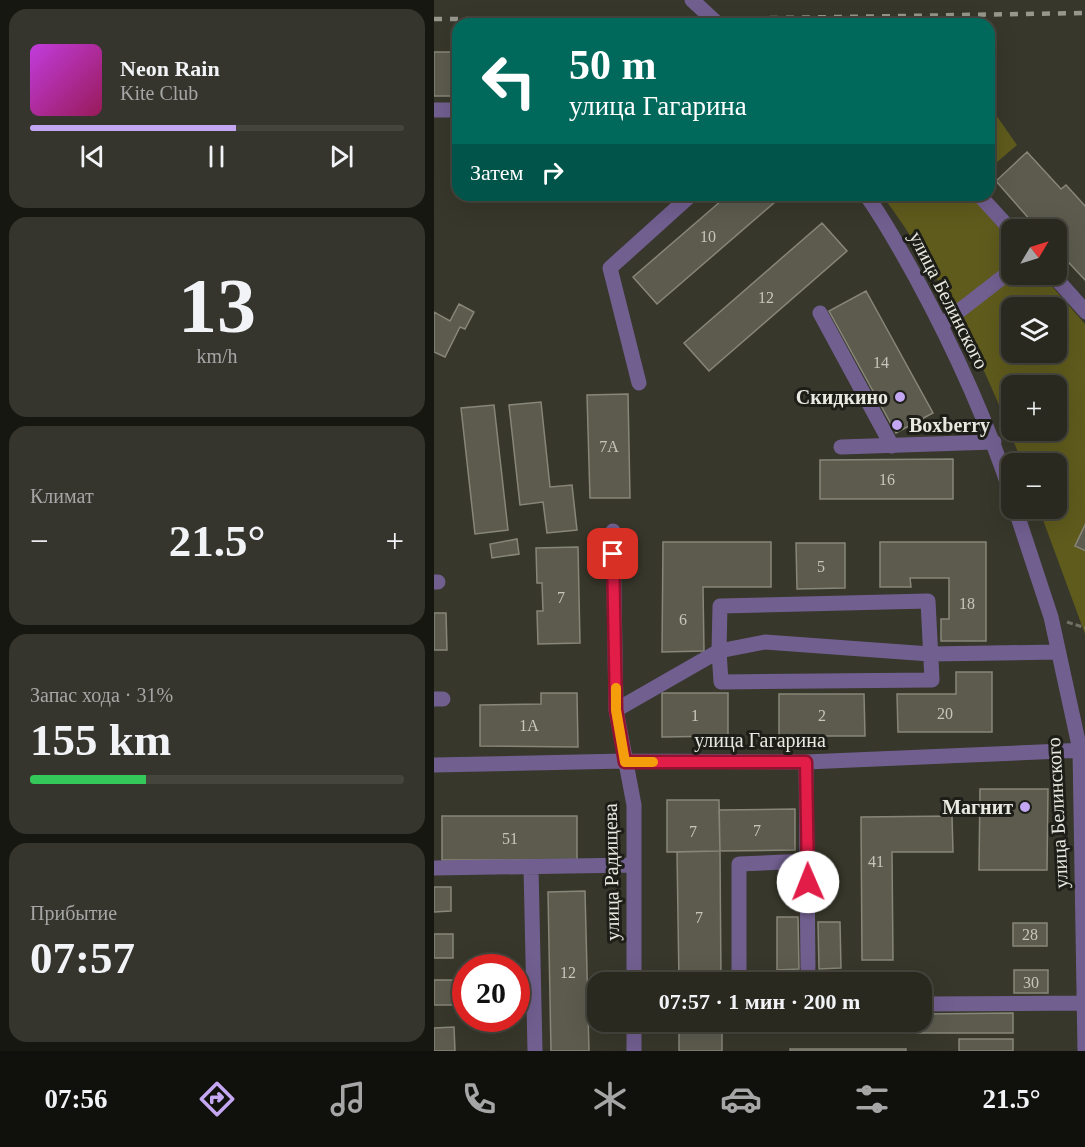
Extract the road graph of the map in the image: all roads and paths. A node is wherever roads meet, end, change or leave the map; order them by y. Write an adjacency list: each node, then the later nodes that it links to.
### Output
1 (692, 0): 2 (street)
2 (712, 18)
3 (434, 110): 4 (street)
4 (452, 110)
5 (684, 201): 14 (street)
6 (870, 201): 13 (street, улица Белинского)
7 (985, 201): 8 (street)
8 (1001, 219)
9 (1001, 279): 13 (street)
10 (1062, 285): 11 (street)
11 (1085, 312)
12 (820, 313): 16 (street)
13 (941, 325): 15 (street, улица Белинского)
14 (639, 383)
15 (994, 442): 16 (street); 18 (street, улица Белинского)
16 (892, 446): 17 (street)
17 (841, 447)
18 (1001, 463)
19 (1019, 519): 22 (street, улица Белинского)
20 (613, 531): 24 (street, улица Радищева)
21 (719, 651): 23 (street); 23 (street); 23 (street); 24 (street)
22 (1058, 652): 23 (street); 25 (street, улица Белинского)
23 (930, 654)
24 (616, 710): 26 (street, улица Радищева)
25 (1082, 750): 27 (street, улица Гагарина); 33 (street, улица Белинского)
26 (625, 762): 27 (street, улица Гагарина); 28 (street, улица Гагарина); 30 (street, улица Радищева)
27 (806, 762): 29 (street)
28 (434, 765)
29 (808, 861): 34 (street); 36 (street)
30 (633, 865): 31 (street); 35 (street, улица Радищева)
31 (531, 867): 32 (street); 40 (street)
32 (434, 868)
33 (1084, 901): 37 (street, улица Белинского)
34 (808, 968)
35 (634, 972)
36 (739, 972)
37 (1084, 1003): 38 (street); 42 (street, улица Белинского)
38 (932, 1004)
39 (634, 1032): 41 (street)
40 (535, 1051)
41 (634, 1051)
42 (1085, 1051)

